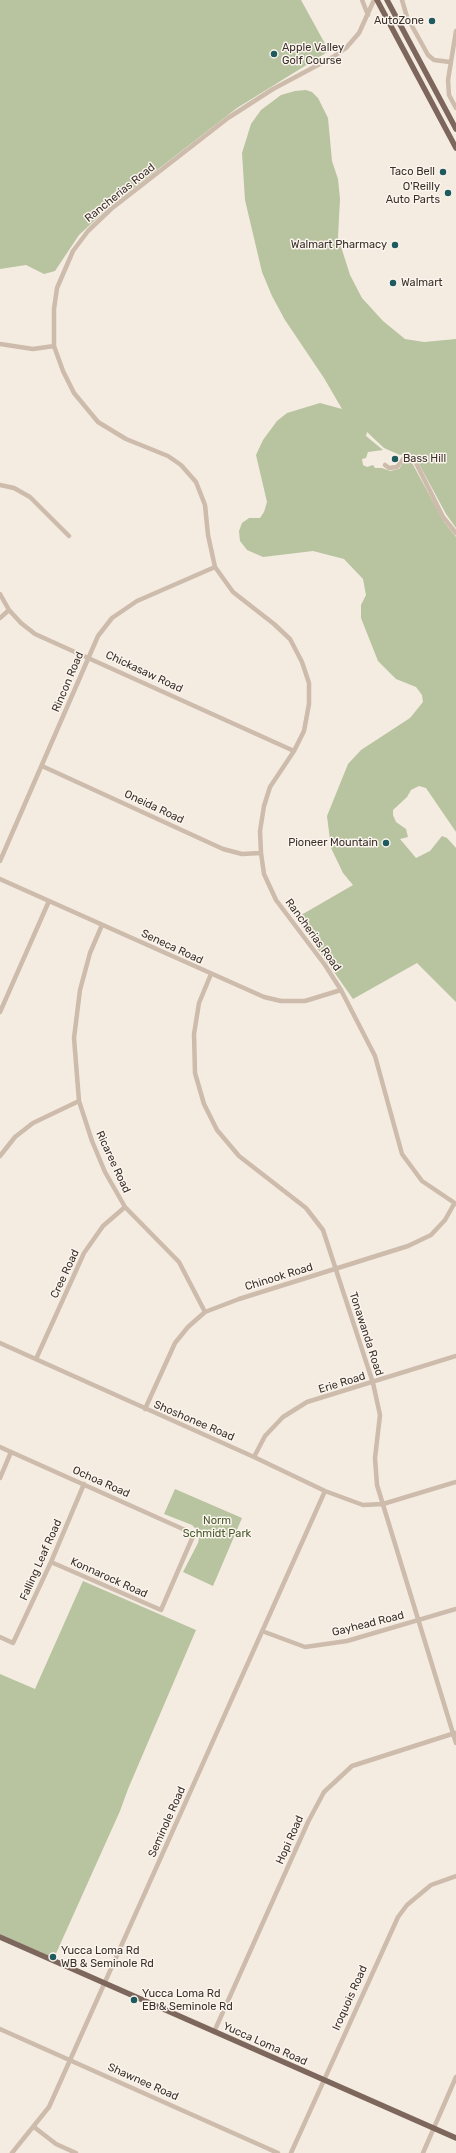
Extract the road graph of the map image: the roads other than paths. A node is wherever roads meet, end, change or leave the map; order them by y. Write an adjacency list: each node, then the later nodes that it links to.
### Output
1 (362, 0): 5 (street)
2 (376, 0): 5 (street, Rancherias Road); 10 (main road)
3 (387, 0): 9 (main road)
4 (402, 0): 7 (street)
5 (368, 15): 12 (street, Rancherias Road)
6 (456, 31): 7 (street)
7 (450, 62): 8 (street)
8 (456, 108)
9 (456, 129)
10 (456, 148)
11 (0, 344): 12 (street)
12 (54, 346): 17 (street, Rancherias Road)
13 (385, 465): 15 (street)
14 (0, 485): 16 (street)
15 (456, 533)
16 (69, 536)
17 (215, 567): 21 (street, Rincon Road); 22 (street, Rancherias Road)
18 (0, 594): 19 (street, Chickasaw Road)
19 (9, 610): 20 (street); 21 (street, Chickasaw Road)
20 (0, 618)
21 (89, 657): 22 (street, Chickasaw Road); 23 (street, Rincon Road)
22 (294, 751): 24 (street, Rancherias Road)
23 (42, 766): 24 (street, Oneida Road); 25 (street, Rincon Road)
24 (261, 853): 30 (street, Rancherias Road)
25 (0, 861)
26 (0, 879): 27 (street, Seneca Road)
27 (50, 901): 28 (street, Seneca Road); 31 (street)
28 (102, 925): 29 (street, Seneca Road); 32 (street, Ricaree Road)
29 (211, 974): 30 (street, Seneca Road); 36 (street, Tonawanda Road)
30 (341, 990): 34 (street, Rancherias Road)
31 (0, 1012)
32 (79, 1101): 33 (street); 35 (street, Ricaree Road)
33 (0, 1156)
34 (455, 1204): 36 (street, Chinook Road)
35 (125, 1207): 37 (street, Ricaree Road); 40 (street, Cree Road)
36 (336, 1270): 37 (street, Chinook Road); 41 (street, Tonawanda Road)
37 (205, 1312): 42 (street, Chinook Road)
38 (0, 1343): 40 (street, Shoshonee Road)
39 (456, 1356): 41 (street, Erie Road)
40 (36, 1359): 42 (street, Shoshonee Road)
41 (373, 1383): 45 (street, Erie Road); 50 (street, Tonawanda Road)
42 (145, 1409): 45 (street, Shoshonee Road)
43 (0, 1447): 44 (street, Ochoa Road)
44 (11, 1452): 46 (street); 48 (street, Ochoa Road)
45 (254, 1457): 49 (street, Shoshonee Road)
46 (0, 1478)
47 (456, 1482): 50 (street, Shoshonee Road)
48 (84, 1484): 51 (street, Falling Leaf Road); 53 (street, Ochoa Road)
49 (325, 1491): 50 (street, Shoshonee Road); 55 (street, Seminole Road)
50 (383, 1504): 54 (street, Tonawanda Road)
51 (51, 1562): 53 (street, Konnarock Road); 56 (street, Falling Leaf Road)
52 (456, 1609): 54 (street, Gayhead Road)
53 (161, 1610)
54 (418, 1621): 55 (street, Gayhead Road); 57 (street, Tonawanda Road)
55 (262, 1631): 61 (street, Seminole Road)
56 (0, 1637)
57 (454, 1733): 58 (street, Tonawanda Road); 63 (street, Hopi Road)
58 (456, 1743)
59 (456, 1876): 66 (street, Iroquois Road)
60 (0, 1937): 61 (main road, Yucca Loma Road)
61 (105, 1984): 63 (main road, Yucca Loma Road); 64 (street, Seminole Road)
62 (0, 2029): 64 (street, Shawnee Road)
63 (214, 2032): 66 (main road, Yucca Loma Road)
64 (71, 2060): 67 (street, Seminole Road); 72 (street, Shawnee Road)
65 (456, 2077): 68 (street)
66 (324, 2081): 68 (main road, Yucca Loma Road); 73 (street, Iroquois Road)
67 (34, 2127): 70 (street, Seminole Road); 71 (street)
68 (433, 2128): 69 (main road, Yucca Loma Road); 74 (street)
69 (456, 2138)
70 (12, 2153)
71 (76, 2153)
72 (278, 2153)
73 (291, 2153)
74 (423, 2153)

